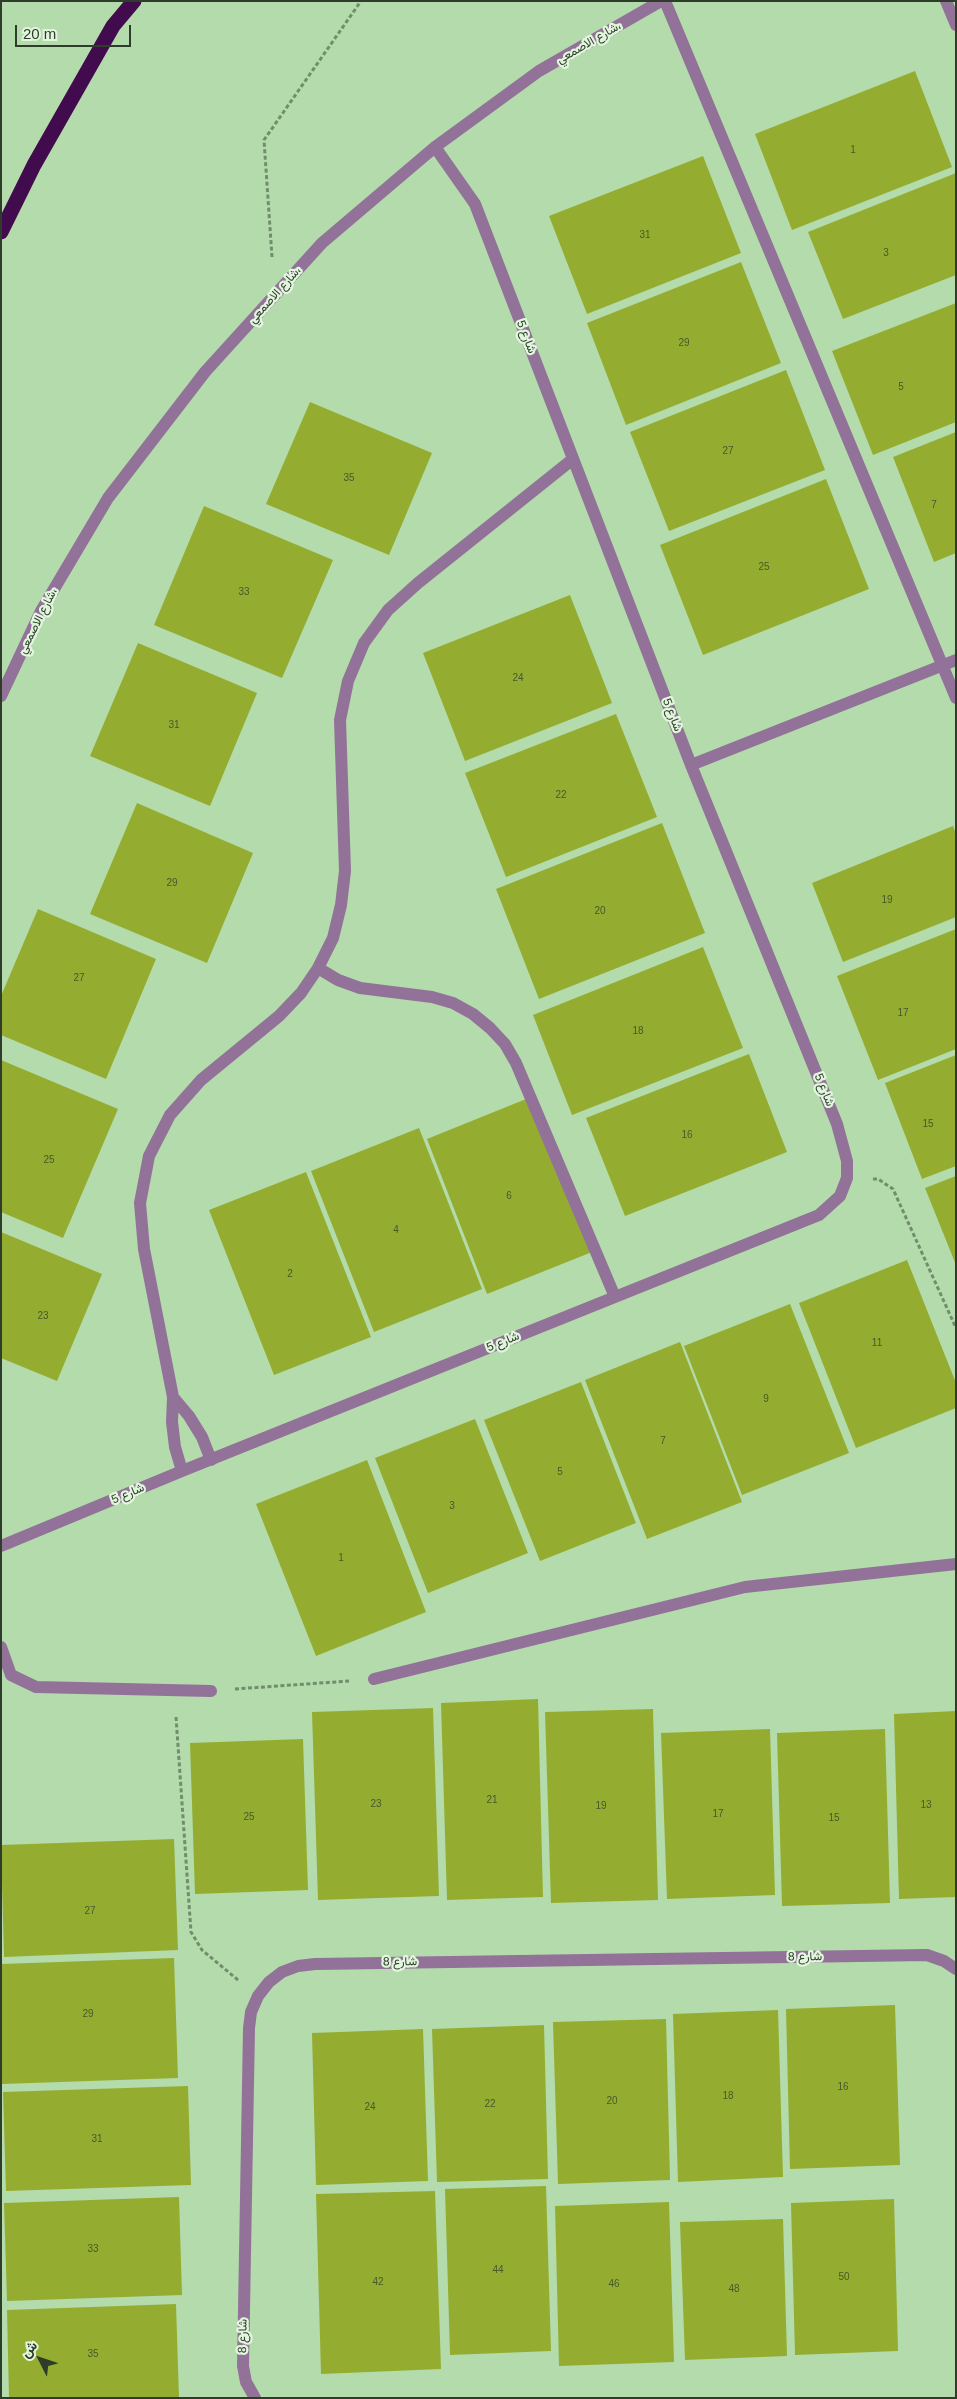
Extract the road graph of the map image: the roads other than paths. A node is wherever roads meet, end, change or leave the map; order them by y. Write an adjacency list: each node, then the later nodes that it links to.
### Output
1 (134, 1): 7 (highway)
2 (662, 1): 6 (street, شارع الاصمعي،)
3 (665, 1): 10 (street)
4 (946, 1): 5 (street)
5 (956, 25)
6 (435, 147): 8 (street, شارع 5); 11 (street, شارع الاصمعي،)
7 (1, 232)
8 (573, 459): 13 (street, شارع 5); 14 (street)
9 (956, 660): 10 (street)
10 (943, 665): 12 (street); 13 (street)
11 (1, 696)
12 (956, 698)
13 (691, 765): 15 (street, شارع 5)
14 (318, 968): 15 (street); 16 (street)
15 (615, 1297): 17 (street, شارع 5)
16 (173, 1397): 17 (street); 18 (street)
17 (211, 1460): 18 (street, شارع 5)
18 (182, 1471): 19 (street, شارع 5)
19 (1, 1546)
20 (956, 1564): 22 (street)
21 (1, 1647): 23 (street)
22 (374, 1679)
23 (211, 1691)
24 (956, 1970): 25 (street, شارع 8)
25 (255, 2398)

